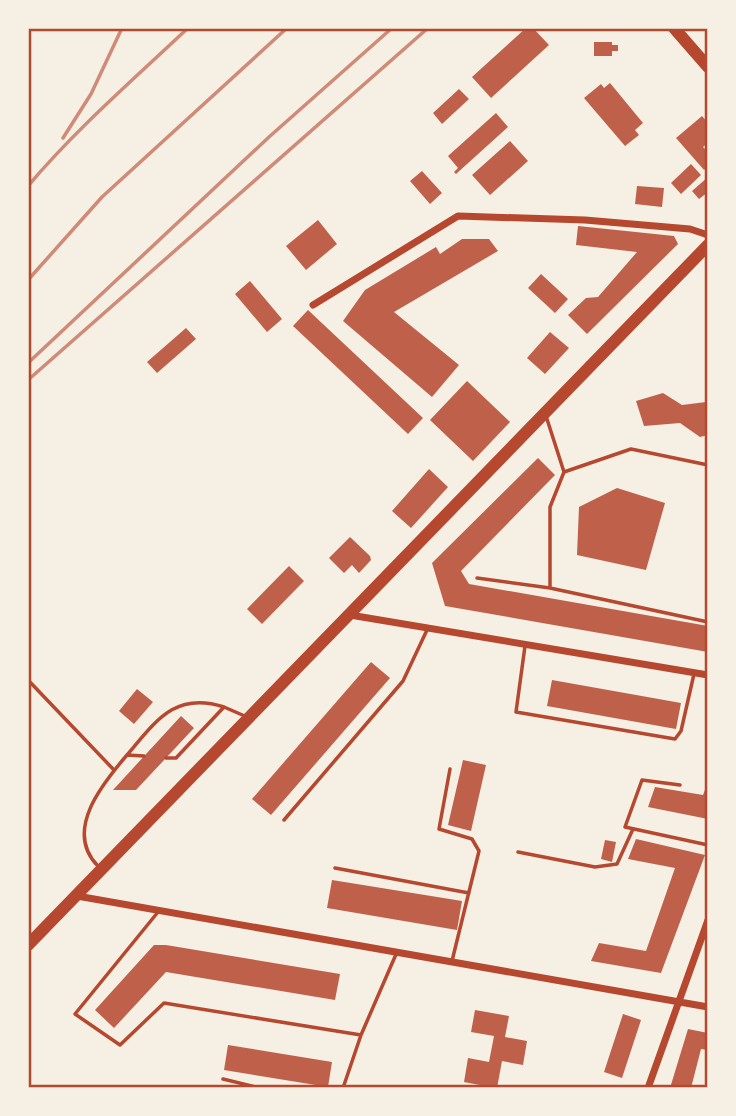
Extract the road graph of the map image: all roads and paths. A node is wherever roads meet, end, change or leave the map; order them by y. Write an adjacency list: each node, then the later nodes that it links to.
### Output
1 (674, 28): 2 (main road)
2 (708, 67)
3 (708, 235): 5 (street)
4 (708, 246): 6 (main road)
5 (313, 305)
6 (545, 414): 8 (lane); 11 (main road)
7 (708, 465): 8 (lane)
8 (564, 472): 10 (lane)
9 (477, 578): 10 (lane)
10 (550, 588): 12 (lane)
11 (349, 615): 13 (street); 19 (main road)
12 (708, 622)
13 (428, 628): 14 (street); 26 (lane)
14 (525, 644): 15 (street); 15 (lane)
15 (695, 673): 16 (street)
16 (708, 675)
17 (28, 680): 24 (lane)
18 (224, 707): 19 (lane); 20 (lane); 22 (lane)
19 (249, 718): 31 (main road)
20 (127, 755): 21 (lane); 24 (lane)
21 (144, 756)
22 (166, 758)
23 (450, 769): 32 (lane)
24 (114, 771): 31 (lane)
25 (680, 785): 27 (lane)
26 (284, 820)
27 (633, 829): 28 (lane); 29 (lane)
28 (708, 845)
29 (518, 852)
30 (335, 869): 32 (lane)
31 (102, 870): 33 (main road)
32 (469, 893): 38 (lane)
33 (77, 896): 34 (street); 36 (main road)
34 (159, 910): 37 (street); 41 (lane)
35 (708, 920): 39 (street)
36 (28, 945)
37 (397, 952): 38 (street); 41 (lane)
38 (452, 961): 39 (street)
39 (679, 1001): 40 (street); 45 (street)
40 (708, 1007)
41 (361, 1035): 44 (lane)
42 (223, 1079): 43 (lane)
43 (260, 1088)
44 (342, 1088)
45 (648, 1088)

